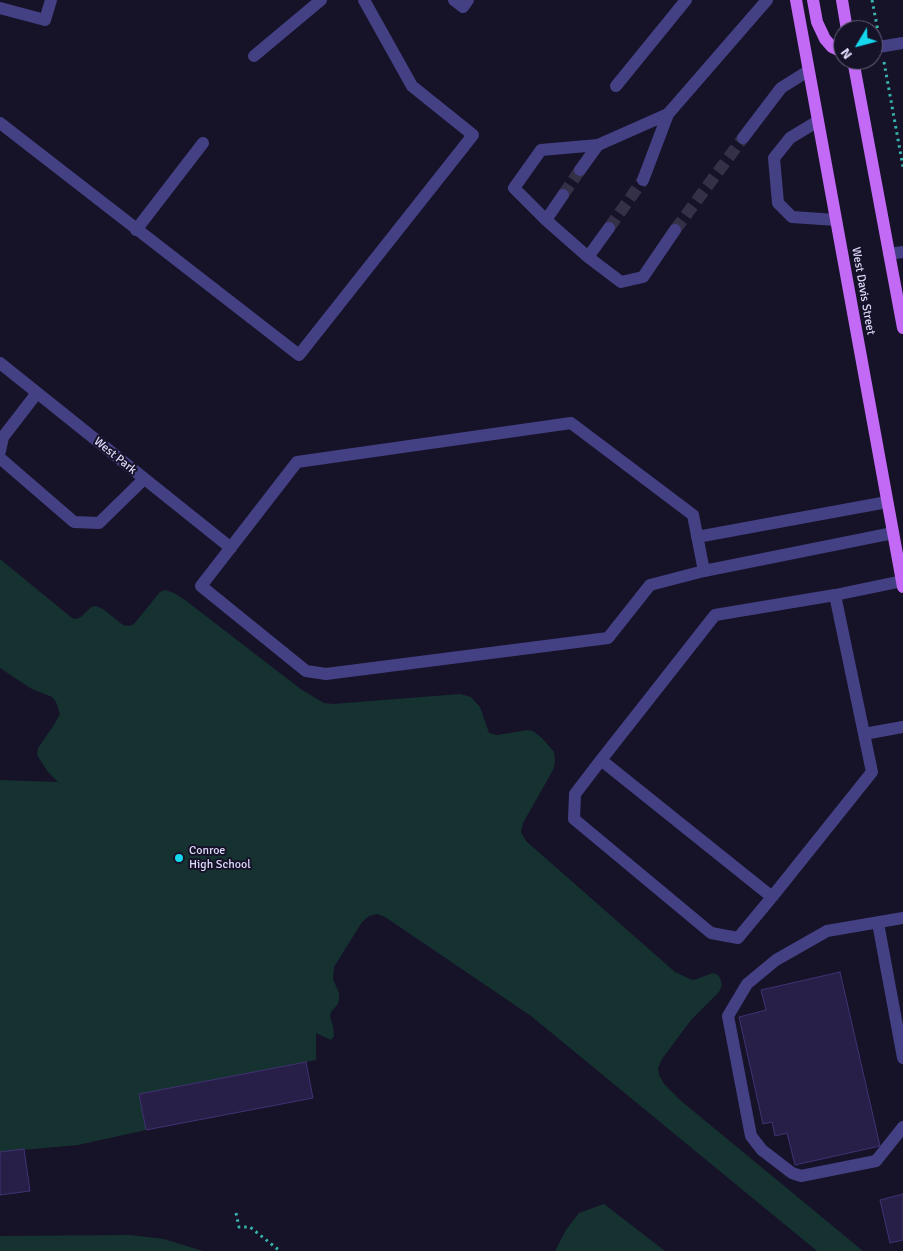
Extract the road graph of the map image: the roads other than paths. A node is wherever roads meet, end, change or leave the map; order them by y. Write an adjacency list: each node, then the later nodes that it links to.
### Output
1 (51, 0): 11 (street)
2 (321, 0): 16 (street)
3 (364, 0): 32 (street)
4 (454, 0): 5 (street)
5 (468, 0)
6 (686, 0): 19 (street)
7 (768, 0): 20 (street)
8 (796, 0): 18 (main road, West Davis Street)
9 (813, 0): 14 (main road)
10 (842, 0): 12 (main road)
11 (0, 8)
12 (846, 20)
13 (903, 43): 15 (street)
14 (833, 47)
15 (883, 47)
16 (254, 56)
17 (855, 70): 35 (main road)
18 (808, 71): 21 (main road, West Davis Street); 23 (street)
19 (616, 86)
20 (668, 114): 25 (street); 27 (street)
21 (818, 121): 30 (main road, West Davis Street); 30 (street)
22 (0, 123): 32 (street)
23 (743, 138)
24 (202, 143): 32 (street)
25 (598, 145): 26 (street); 29 (street)
26 (580, 170)
27 (643, 180)
28 (563, 195): 29 (street)
29 (546, 220): 36 (street)
30 (836, 220): 43 (main road, West Davis Street)
31 (609, 228): 36 (street)
32 (136, 230)
33 (675, 230): 36 (street)
34 (903, 252): 35 (street)
35 (890, 254): 37 (main road)
36 (588, 257)
37 (903, 328)
38 (0, 363): 39 (street, West Park)
39 (37, 393): 40 (street); 42 (street, West Park)
40 (0, 451)
41 (0, 458): 42 (street)
42 (144, 479): 46 (street, West Park)
43 (888, 502): 44 (main road, West Davis Street); 45 (street)
44 (898, 536): 47 (street); 48 (main road, West Davis Street)
45 (697, 537): 46 (street); 47 (street)
46 (231, 548): 47 (street)
47 (704, 571)
48 (902, 584): 49 (street)
49 (835, 595): 51 (street); 52 (street)
50 (903, 727): 51 (street)
51 (864, 734): 53 (street)
52 (601, 760): 53 (street); 53 (street)
53 (772, 897)
54 (903, 918): 55 (street)
55 (878, 923): 56 (street); 57 (street)
56 (903, 1058)
57 (903, 1127)

